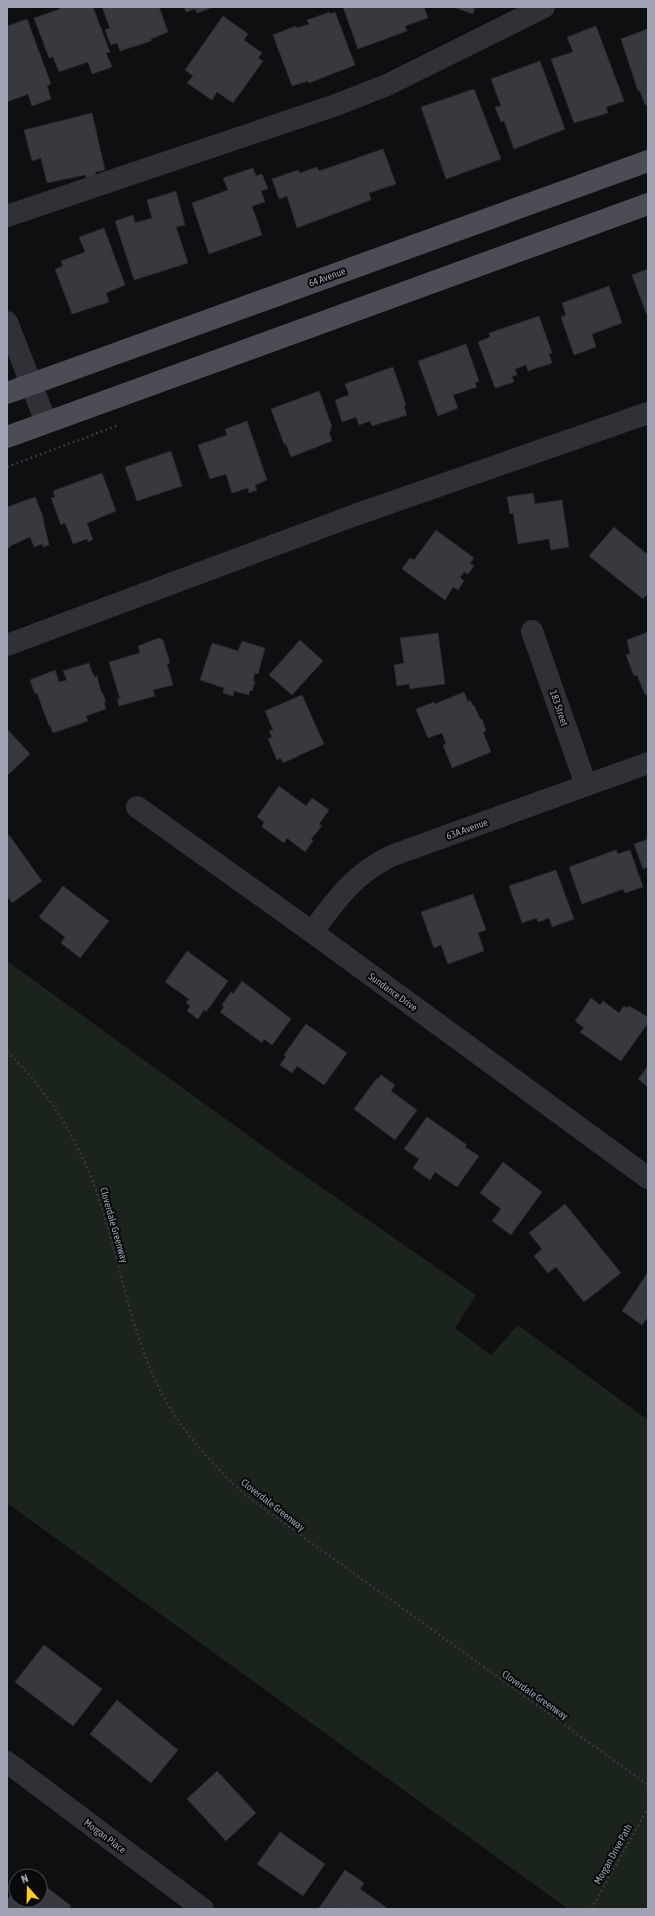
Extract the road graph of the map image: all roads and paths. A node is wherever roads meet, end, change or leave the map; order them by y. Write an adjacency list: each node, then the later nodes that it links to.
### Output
1 (544, 7): 4 (street)
2 (648, 161): 6 (main road, 64 Avenue)
3 (648, 204): 9 (main road)
4 (7, 216)
5 (7, 322): 6 (street)
6 (32, 385): 7 (main road, 64 Avenue); 9 (street)
7 (7, 394)
8 (648, 413): 12 (street)
9 (46, 422): 10 (main road)
10 (7, 436)
11 (532, 631): 14 (street, 183 Street)
12 (7, 645)
13 (648, 763): 14 (street, 63A Avenue)
14 (586, 786): 16 (street, 63A Avenue)
15 (137, 807): 16 (street, Sundance Drive)
16 (312, 932): 18 (street, Sundance Drive)
17 (7, 1052): 20 (path, Cloverdale Greenway)
18 (648, 1178)
19 (7, 1762): 22 (street, Morgan Place)
20 (648, 1785)
21 (648, 1808): 23 (path, Morgan Drive Path)
22 (203, 1909)
23 (591, 1909)

